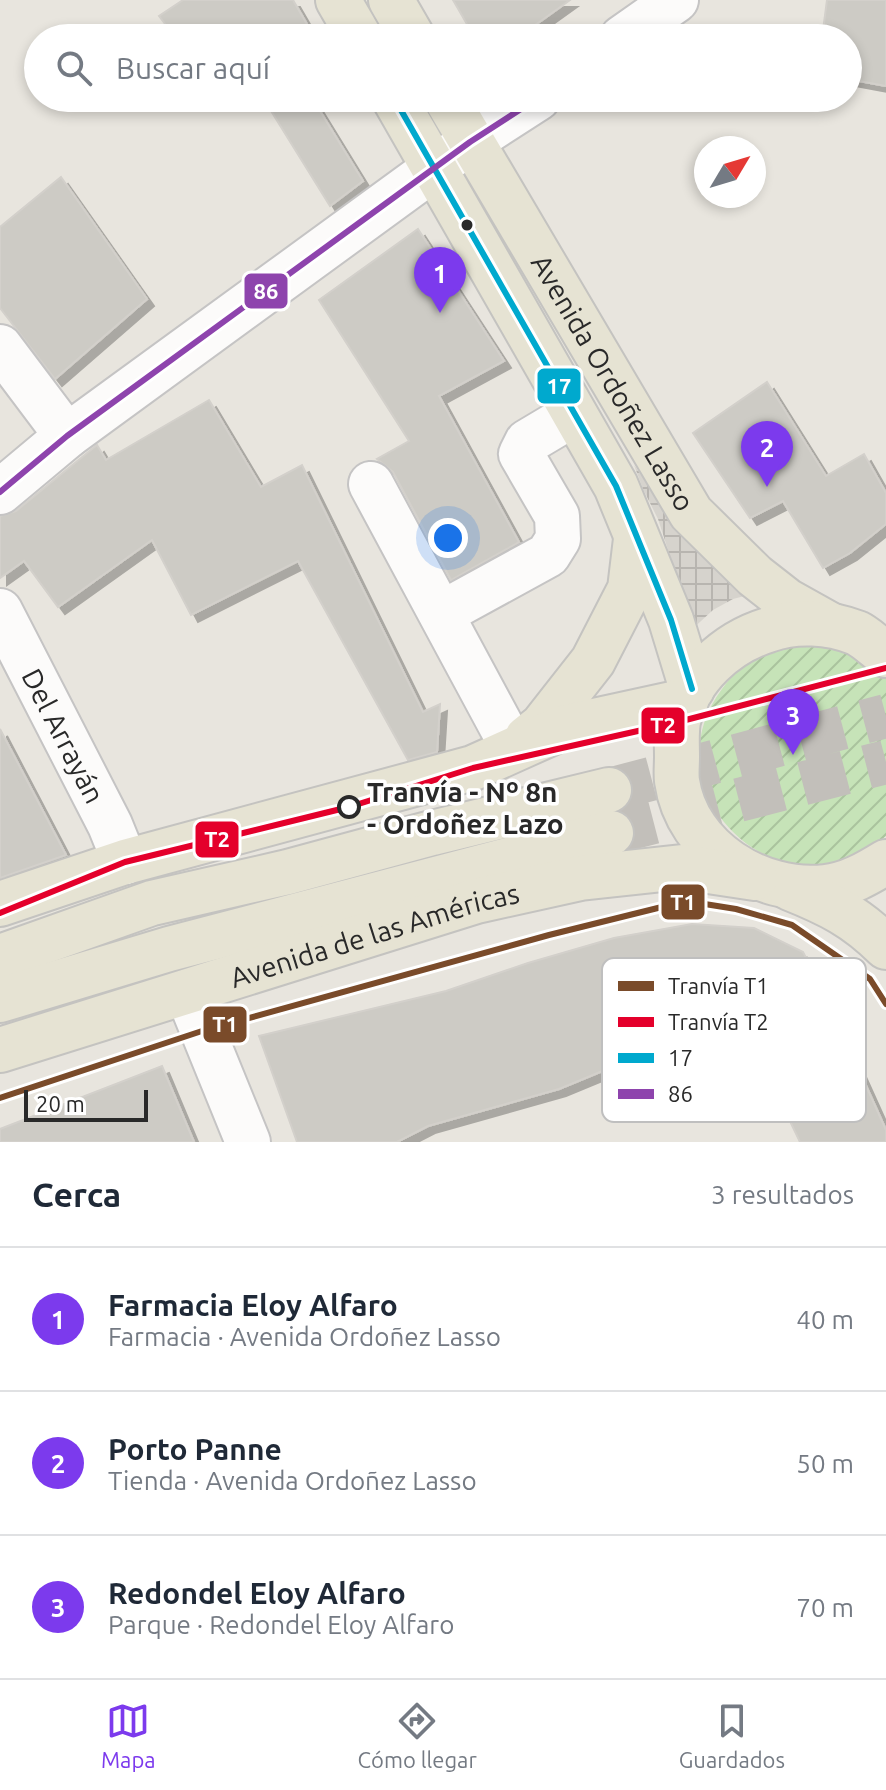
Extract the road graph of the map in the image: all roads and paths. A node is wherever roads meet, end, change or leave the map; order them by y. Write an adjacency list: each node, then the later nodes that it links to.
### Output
1 (338, 0): 4 (main road)
2 (391, 0): 5 (main road)
3 (676, 0): 6 (street)
4 (352, 24)
5 (405, 24)
6 (642, 24)
7 (402, 112): 11 (main road, Avenida Ordoñez Lasso)
8 (454, 112): 10 (main road, Avenida Ordoñez Lasso)
9 (516, 112): 10 (street)
10 (470, 142): 11 (street); 13 (main road, Avenida Ordoñez Lasso)
11 (434, 169): 14 (main road, Avenida Ordoñez Lasso); 15 (street)
12 (0, 347): 15 (street)
13 (618, 392): 14 (main road); 21 (main road, Avenida Ordoñez Lasso)
14 (574, 414): 18 (main road, Avenida Ordoñez Lasso); 20 (street)
15 (67, 436): 17 (street)
16 (371, 484): 20 (street)
17 (0, 492)
18 (636, 539): 22 (main road, Avenida Ordoñez Lasso); 23 (main road)
19 (0, 611): 27 (street, Del Arrayán)
20 (442, 613): 23 (street)
21 (865, 638): 22 (main road)
22 (689, 695): 24 (main road); 29 (main road)
23 (513, 748): 24 (main road)
24 (473, 768): 27 (main road)
25 (609, 790): 32 (main road)
26 (611, 833): 34 (main road, Avenida de las Américas)
27 (125, 862): 30 (main road)
28 (886, 862): 29 (main road)
29 (772, 882): 31 (main road); 33 (main road, Avenida de las Américas)
30 (0, 904)
31 (886, 947)
32 (0, 957)
33 (187, 992): 35 (main road, Avenida de las Américas); 36 (street)
34 (0, 1000)
35 (0, 1050)
36 (248, 1142)

